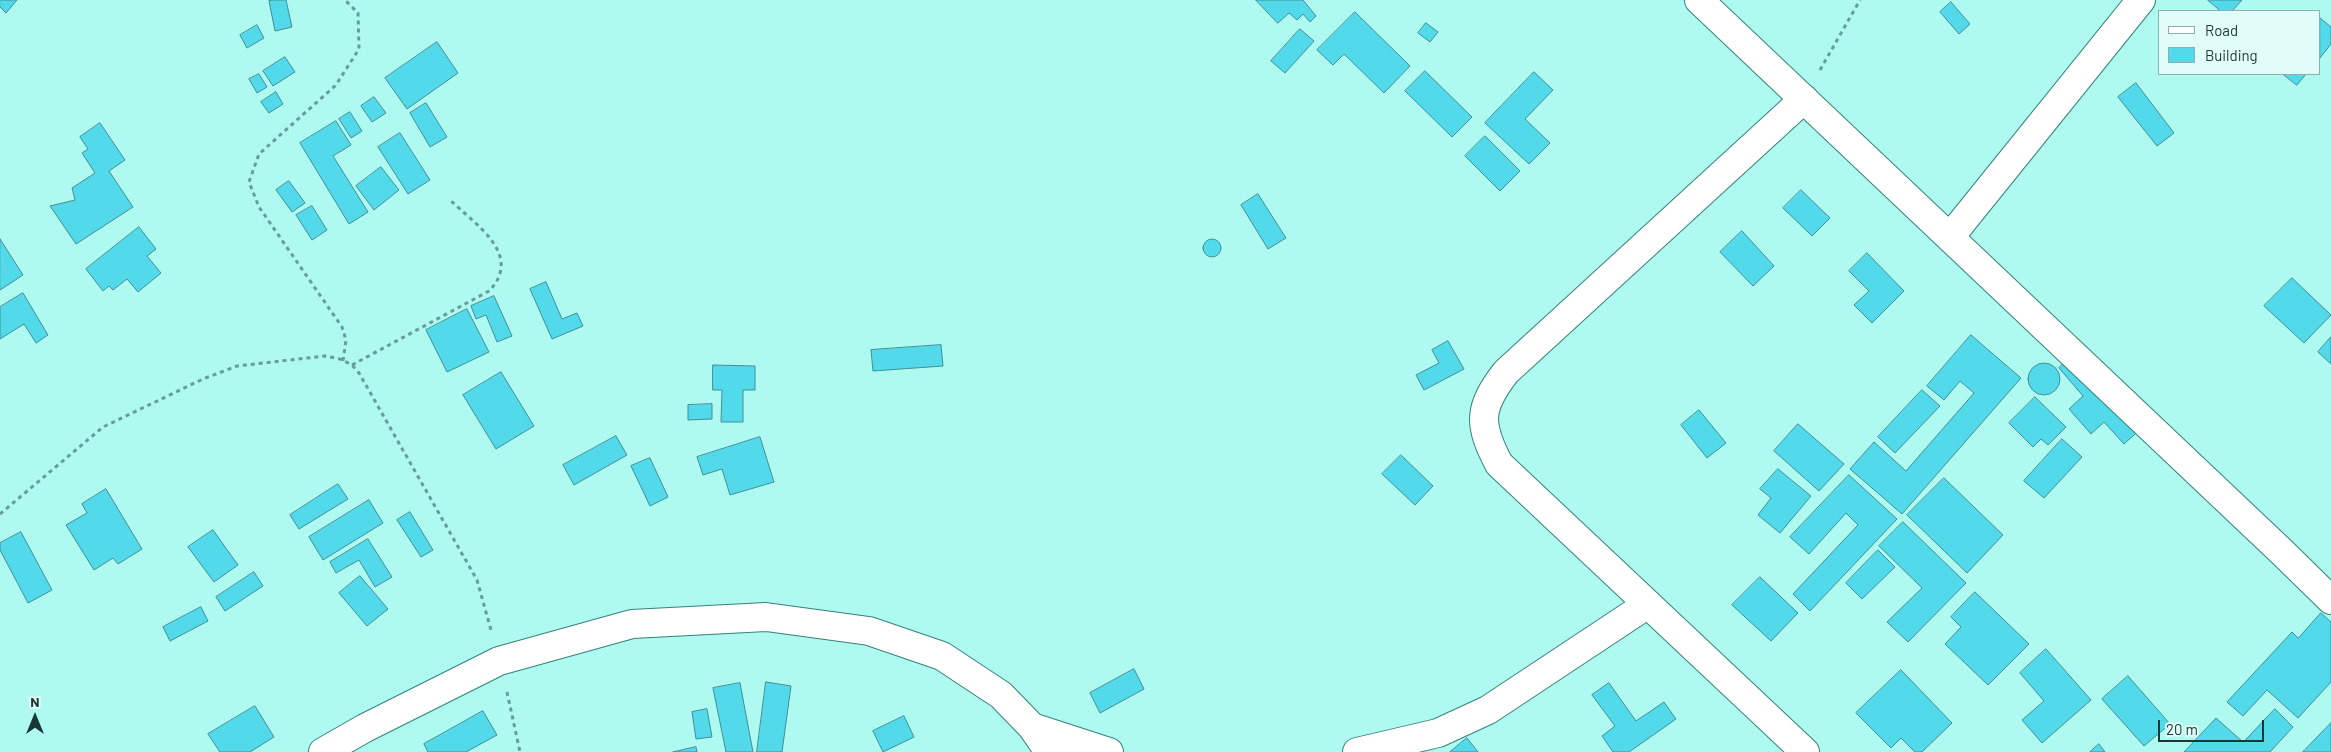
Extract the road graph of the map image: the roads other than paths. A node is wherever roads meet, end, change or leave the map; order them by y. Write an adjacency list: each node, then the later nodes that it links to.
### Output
1 (1699, 0): 3 (street)
2 (2141, 0): 4 (street)
3 (1804, 99): 4 (street); 6 (street)
4 (1950, 237): 5 (street)
5 (2331, 600)
6 (1648, 604): 11 (street); 12 (street)
7 (1032, 728): 8 (street); 9 (street); 10 (street)
8 (323, 752)
9 (1049, 752)
10 (1108, 752)
11 (1357, 752)
12 (1805, 752)

